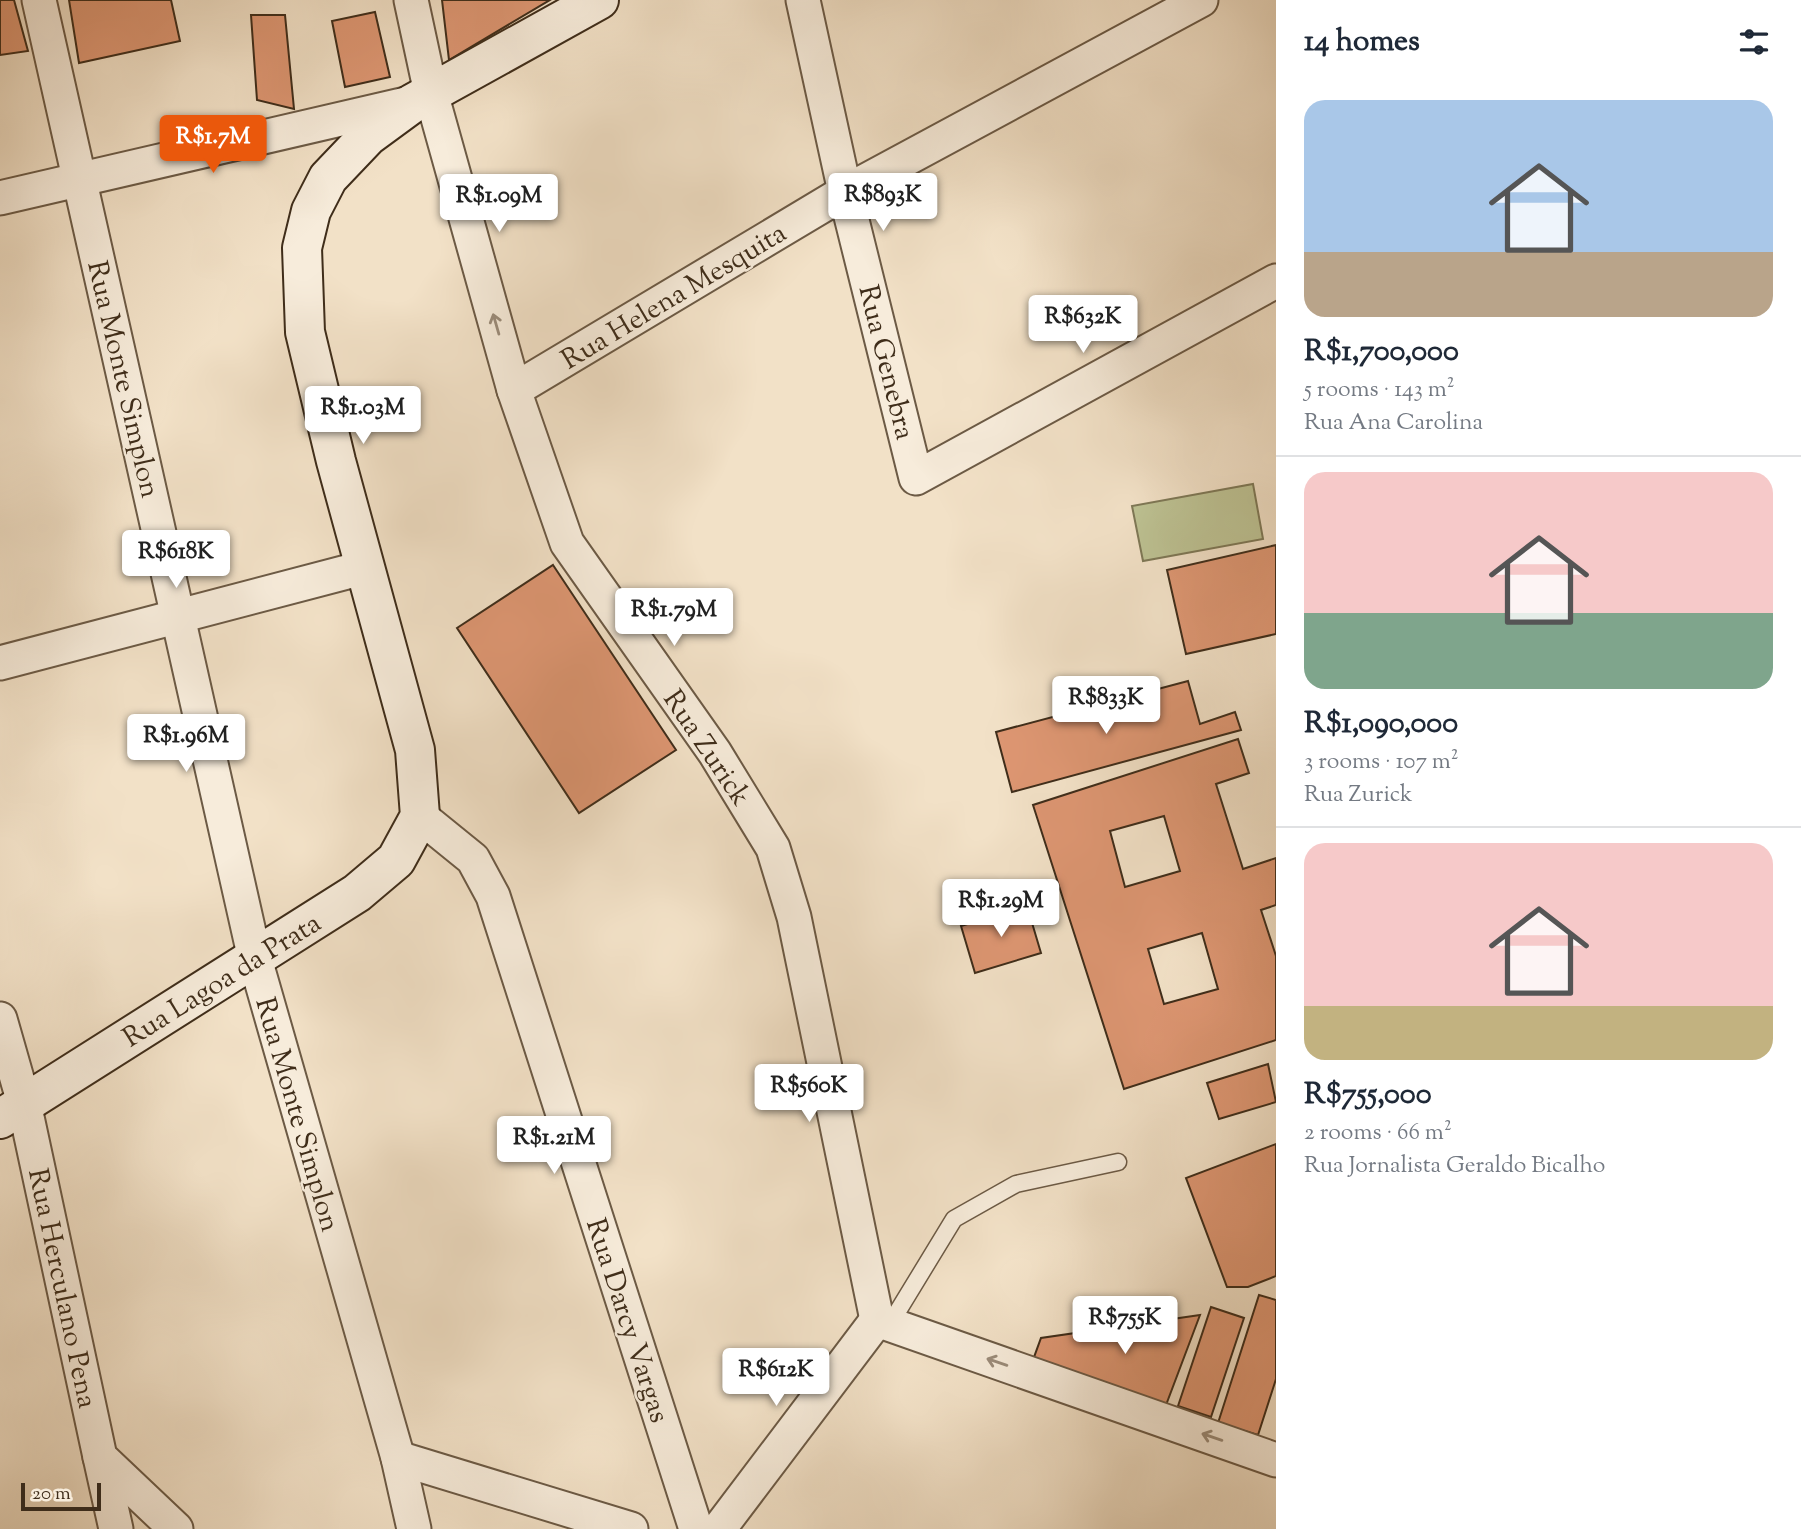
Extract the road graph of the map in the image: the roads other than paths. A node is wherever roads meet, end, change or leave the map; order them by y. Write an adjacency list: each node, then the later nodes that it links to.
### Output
1 (39, 0): 7 (street, Rua Monte Simplon)
2 (411, 0): 6 (street, Rua Zurick)
3 (599, 0): 6 (street)
4 (803, 0): 8 (street, Rua Genebra)
5 (1201, 0): 8 (street, Rua Helena Mesquita)
6 (422, 98): 7 (street); 11 (street, Rua Zurick, one-way to 6); 12 (street)
7 (79, 177): 9 (street); 13 (street, Rua Monte Simplon)
8 (845, 192): 10 (street, Rua Genebra); 11 (street, Rua Helena Mesquita)
9 (0, 198)
10 (1276, 281)
11 (514, 390): 20 (street, Rua Zurick)
12 (366, 567): 13 (street); 15 (street)
13 (180, 617): 14 (street); 16 (street, Rua Monte Simplon)
14 (0, 663)
15 (420, 816): 16 (street, Rua Lagoa da Prata); 28 (street, Rua Darcy Vargas)
16 (255, 959): 18 (street, Rua Lagoa da Prata); 22 (street, Rua Monte Simplon)
17 (0, 1020): 18 (street, Rua Herculano Pena)
18 (12, 1111): 21 (street, Rua Herculano Pena)
19 (1118, 1162): 20 (lane)
20 (883, 1322): 23 (street, one-way to 20); 29 (street)
21 (100, 1457): 24 (street, Rua Herculano Pena); 25 (street)
22 (398, 1458): 26 (street, Rua Monte Simplon); 27 (street)
23 (1276, 1460)
24 (116, 1529)
25 (176, 1529)
26 (414, 1529)
27 (631, 1529)
28 (696, 1529)
29 (719, 1529)

